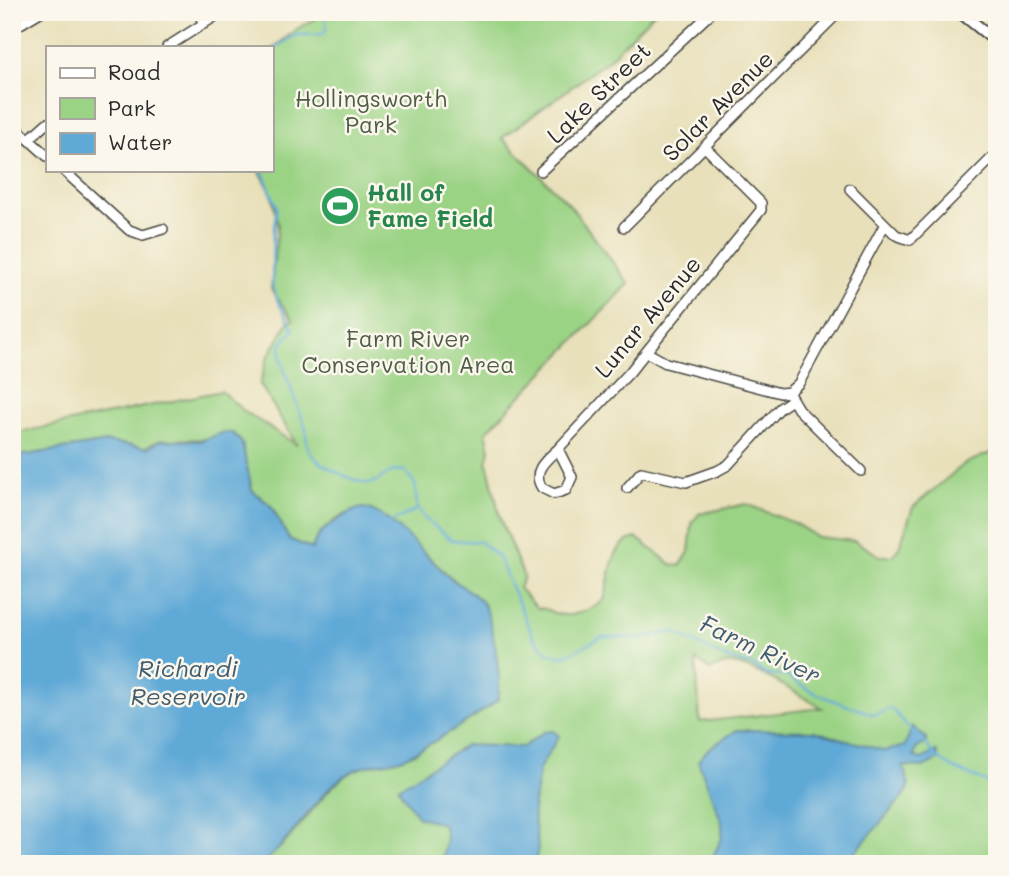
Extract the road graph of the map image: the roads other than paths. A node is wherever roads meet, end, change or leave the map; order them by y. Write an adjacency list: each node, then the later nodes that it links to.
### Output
1 (40, 12): 8 (street)
2 (198, 12): 7 (street)
3 (222, 12): 7 (street)
4 (712, 12): 17 (street, Lake Street)
5 (839, 12): 14 (street, Solar Avenue)
6 (960, 12): 9 (main road)
7 (204, 23): 10 (street)
8 (12, 29)
9 (997, 42)
10 (169, 46)
11 (12, 124): 13 (street)
12 (46, 124): 13 (street)
13 (29, 139): 16 (street)
14 (705, 147): 21 (street, Solar Avenue); 23 (street, Lunar Avenue)
15 (997, 153): 20 (street)
16 (46, 155)
17 (541, 171)
18 (65, 172): 22 (street)
19 (850, 189): 20 (street)
20 (885, 224): 24 (street)
21 (624, 227)
22 (163, 229)
23 (646, 352): 24 (street); 25 (street, Lunar Avenue)
24 (791, 396): 26 (street); 27 (street)
25 (558, 449): 25 (street, Lunar Avenue)
26 (862, 471)
27 (628, 488)

